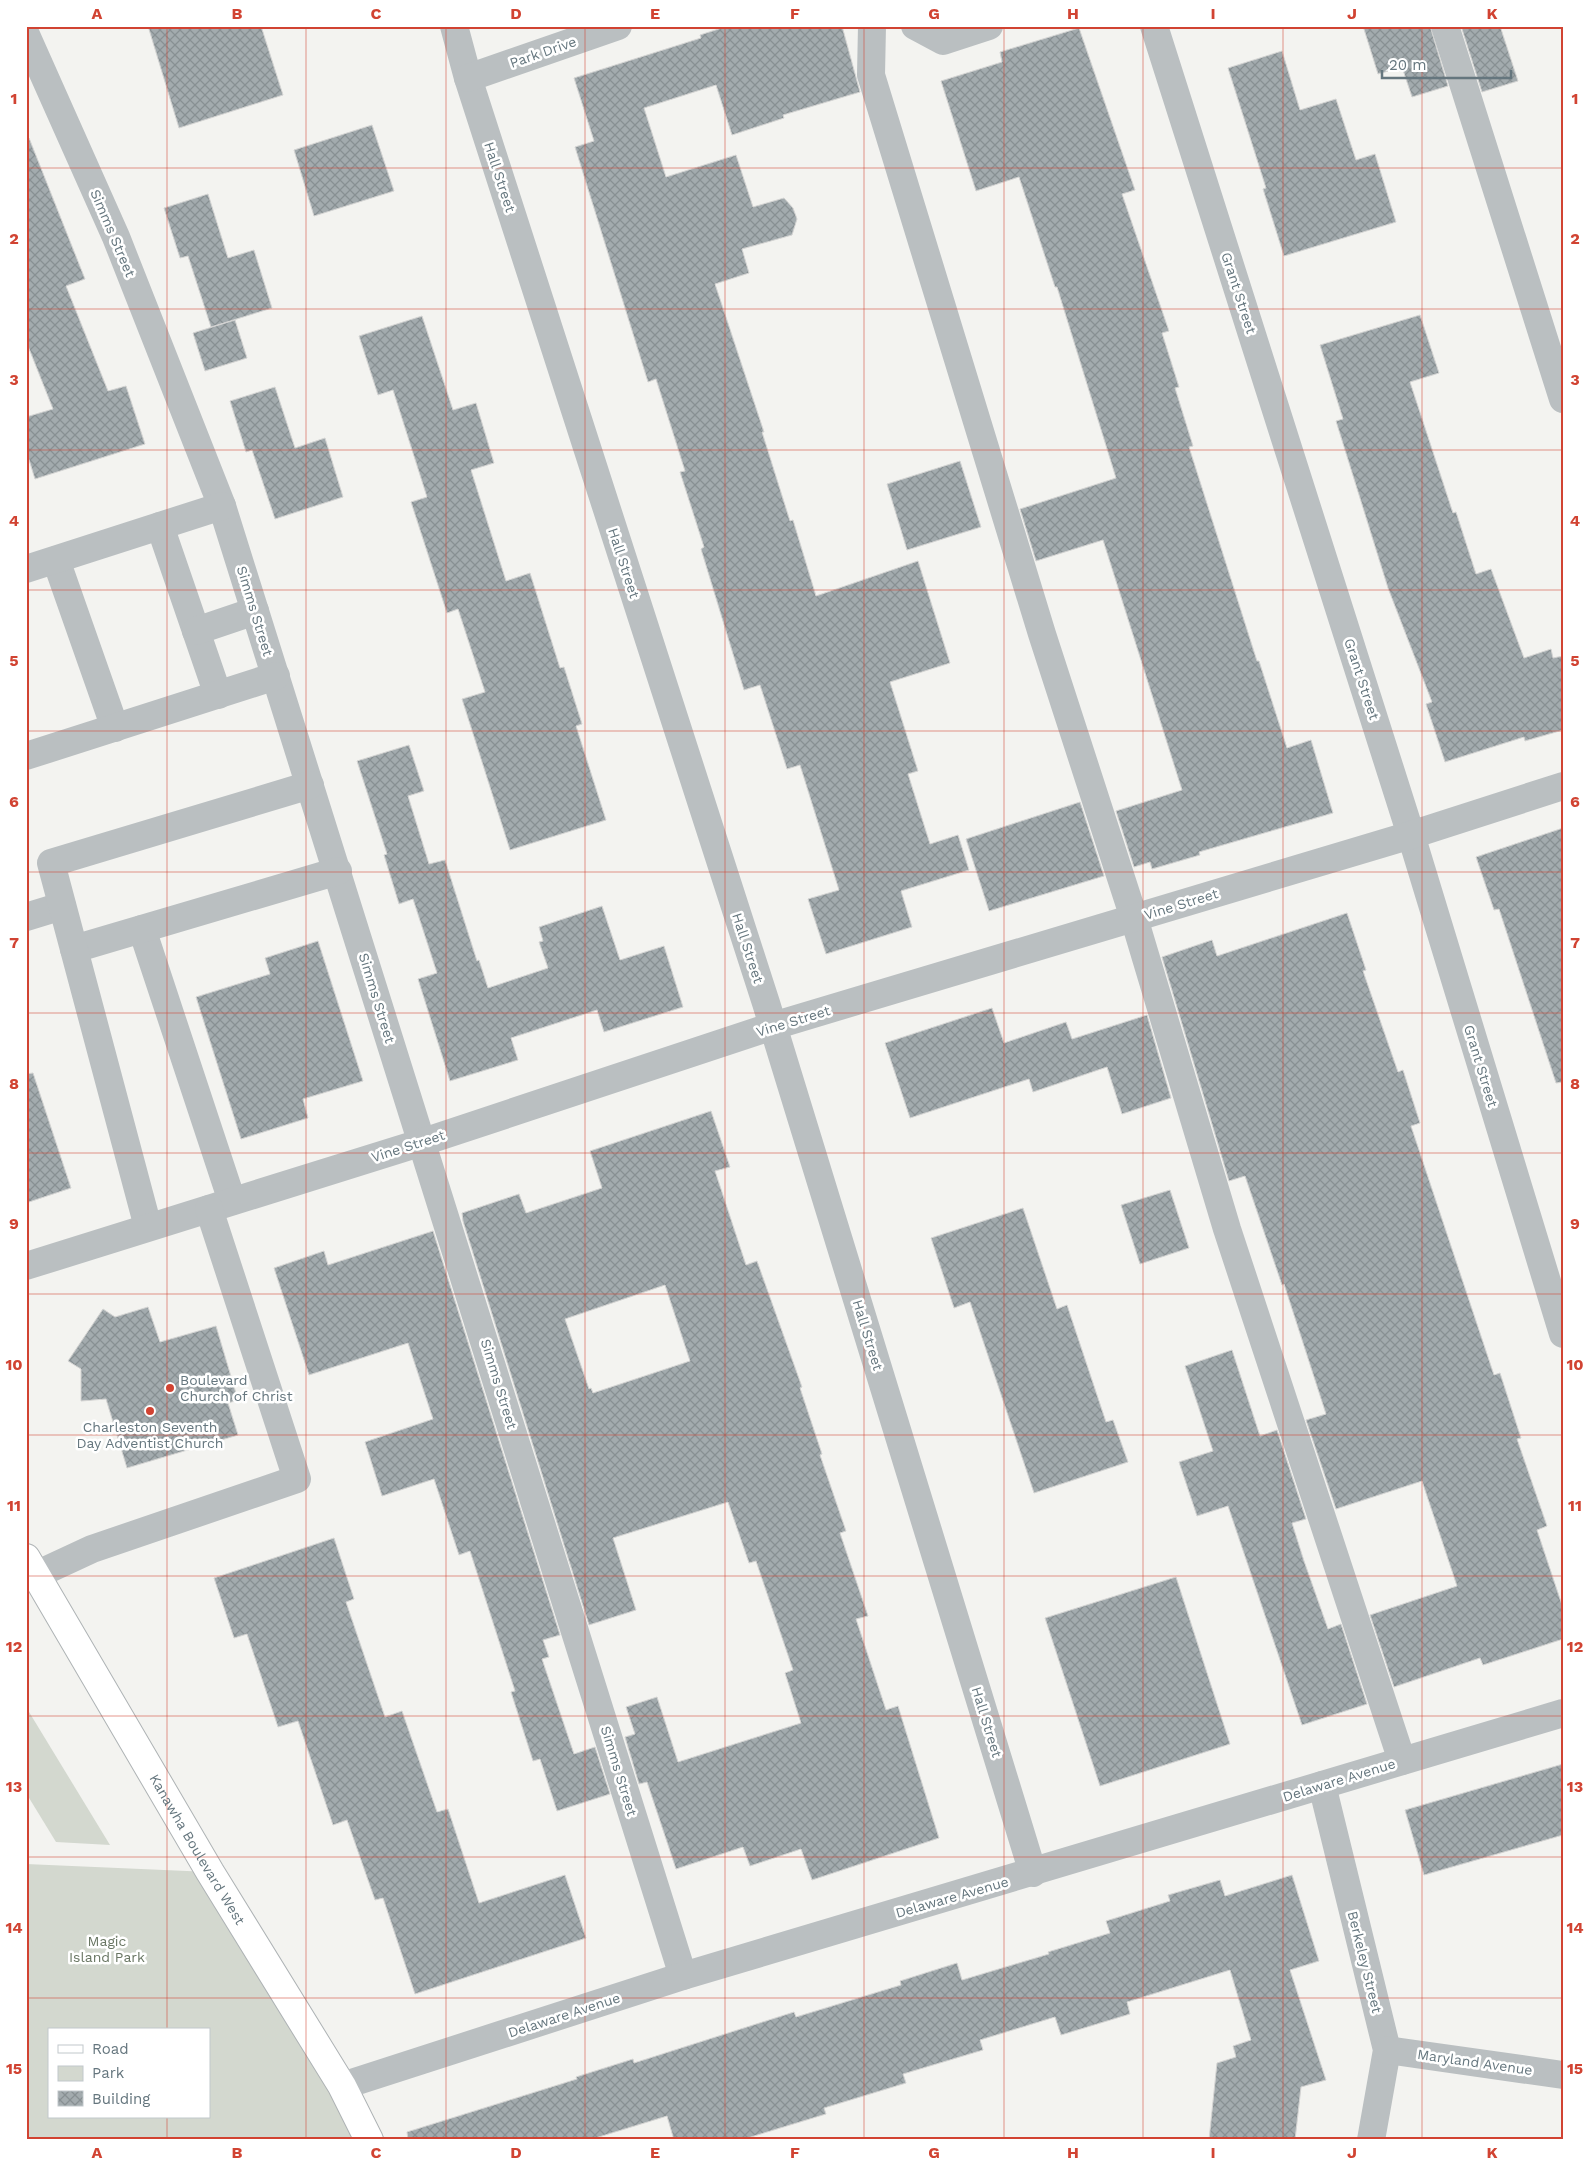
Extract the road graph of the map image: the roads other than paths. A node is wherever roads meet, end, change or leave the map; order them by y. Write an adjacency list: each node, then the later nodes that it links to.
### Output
1 (454, 26): 9 (street, Hall Street)
2 (618, 26): 9 (street, Park Drive)
3 (872, 26): 27 (street)
4 (915, 26): 5 (street)
5 (989, 26)
6 (1154, 26): 23 (street, Grant Street)
7 (1445, 26): 10 (street)
8 (26, 35): 11 (street, Simms Street)
9 (468, 78): 30 (street, Hall Street)
10 (1563, 399)
11 (222, 506): 12 (street); 15 (street, Simms Street)
12 (160, 526): 13 (street); 16 (street)
13 (56, 560): 14 (street); 19 (street)
14 (26, 570)
15 (255, 611): 16 (street); 17 (street, Simms Street)
16 (196, 631): 18 (street)
17 (276, 676): 18 (street); 21 (street, Simms Street)
18 (218, 695): 19 (street)
19 (115, 728): 20 (street)
20 (26, 756)
21 (310, 785): 24 (street, Simms Street); 25 (street)
22 (1563, 786): 23 (street, Vine Street)
23 (1411, 834): 27 (street, Vine Street); 35 (street, Grant Street)
24 (338, 871): 28 (street); 31 (street, Simms Street)
25 (62, 906): 26 (street); 29 (street)
26 (26, 917)
27 (1134, 918): 30 (street, Vine Street); 38 (street)
28 (142, 930): 29 (street); 32 (street)
29 (74, 950): 33 (street)
30 (773, 1026): 31 (street, Vine Street); 40 (street, Hall Street)
31 (423, 1142): 32 (street, Vine Street); 41 (street, Simms Street)
32 (220, 1205): 33 (street, Vine Street); 36 (street)
33 (148, 1227): 34 (street, Vine Street)
34 (26, 1266)
35 (1563, 1334)
36 (31, 1566): 44 (main road, Kanawha Boulevard West)
37 (1563, 1713): 38 (street, Delaware Avenue)
38 (1402, 1761): 39 (street, Delaware Avenue)
39 (1322, 1786): 40 (street, Delaware Avenue); 42 (street, Berkeley Street)
40 (1033, 1873): 41 (street, Delaware Avenue)
41 (683, 1976): 44 (street, Delaware Avenue)
42 (1387, 2050): 43 (street, Maryland Avenue); 46 (street, Berkeley Street)
43 (1563, 2075)
44 (342, 2086): 45 (main road, Kanawha Boulevard West)
45 (369, 2140)
46 (1371, 2140)

